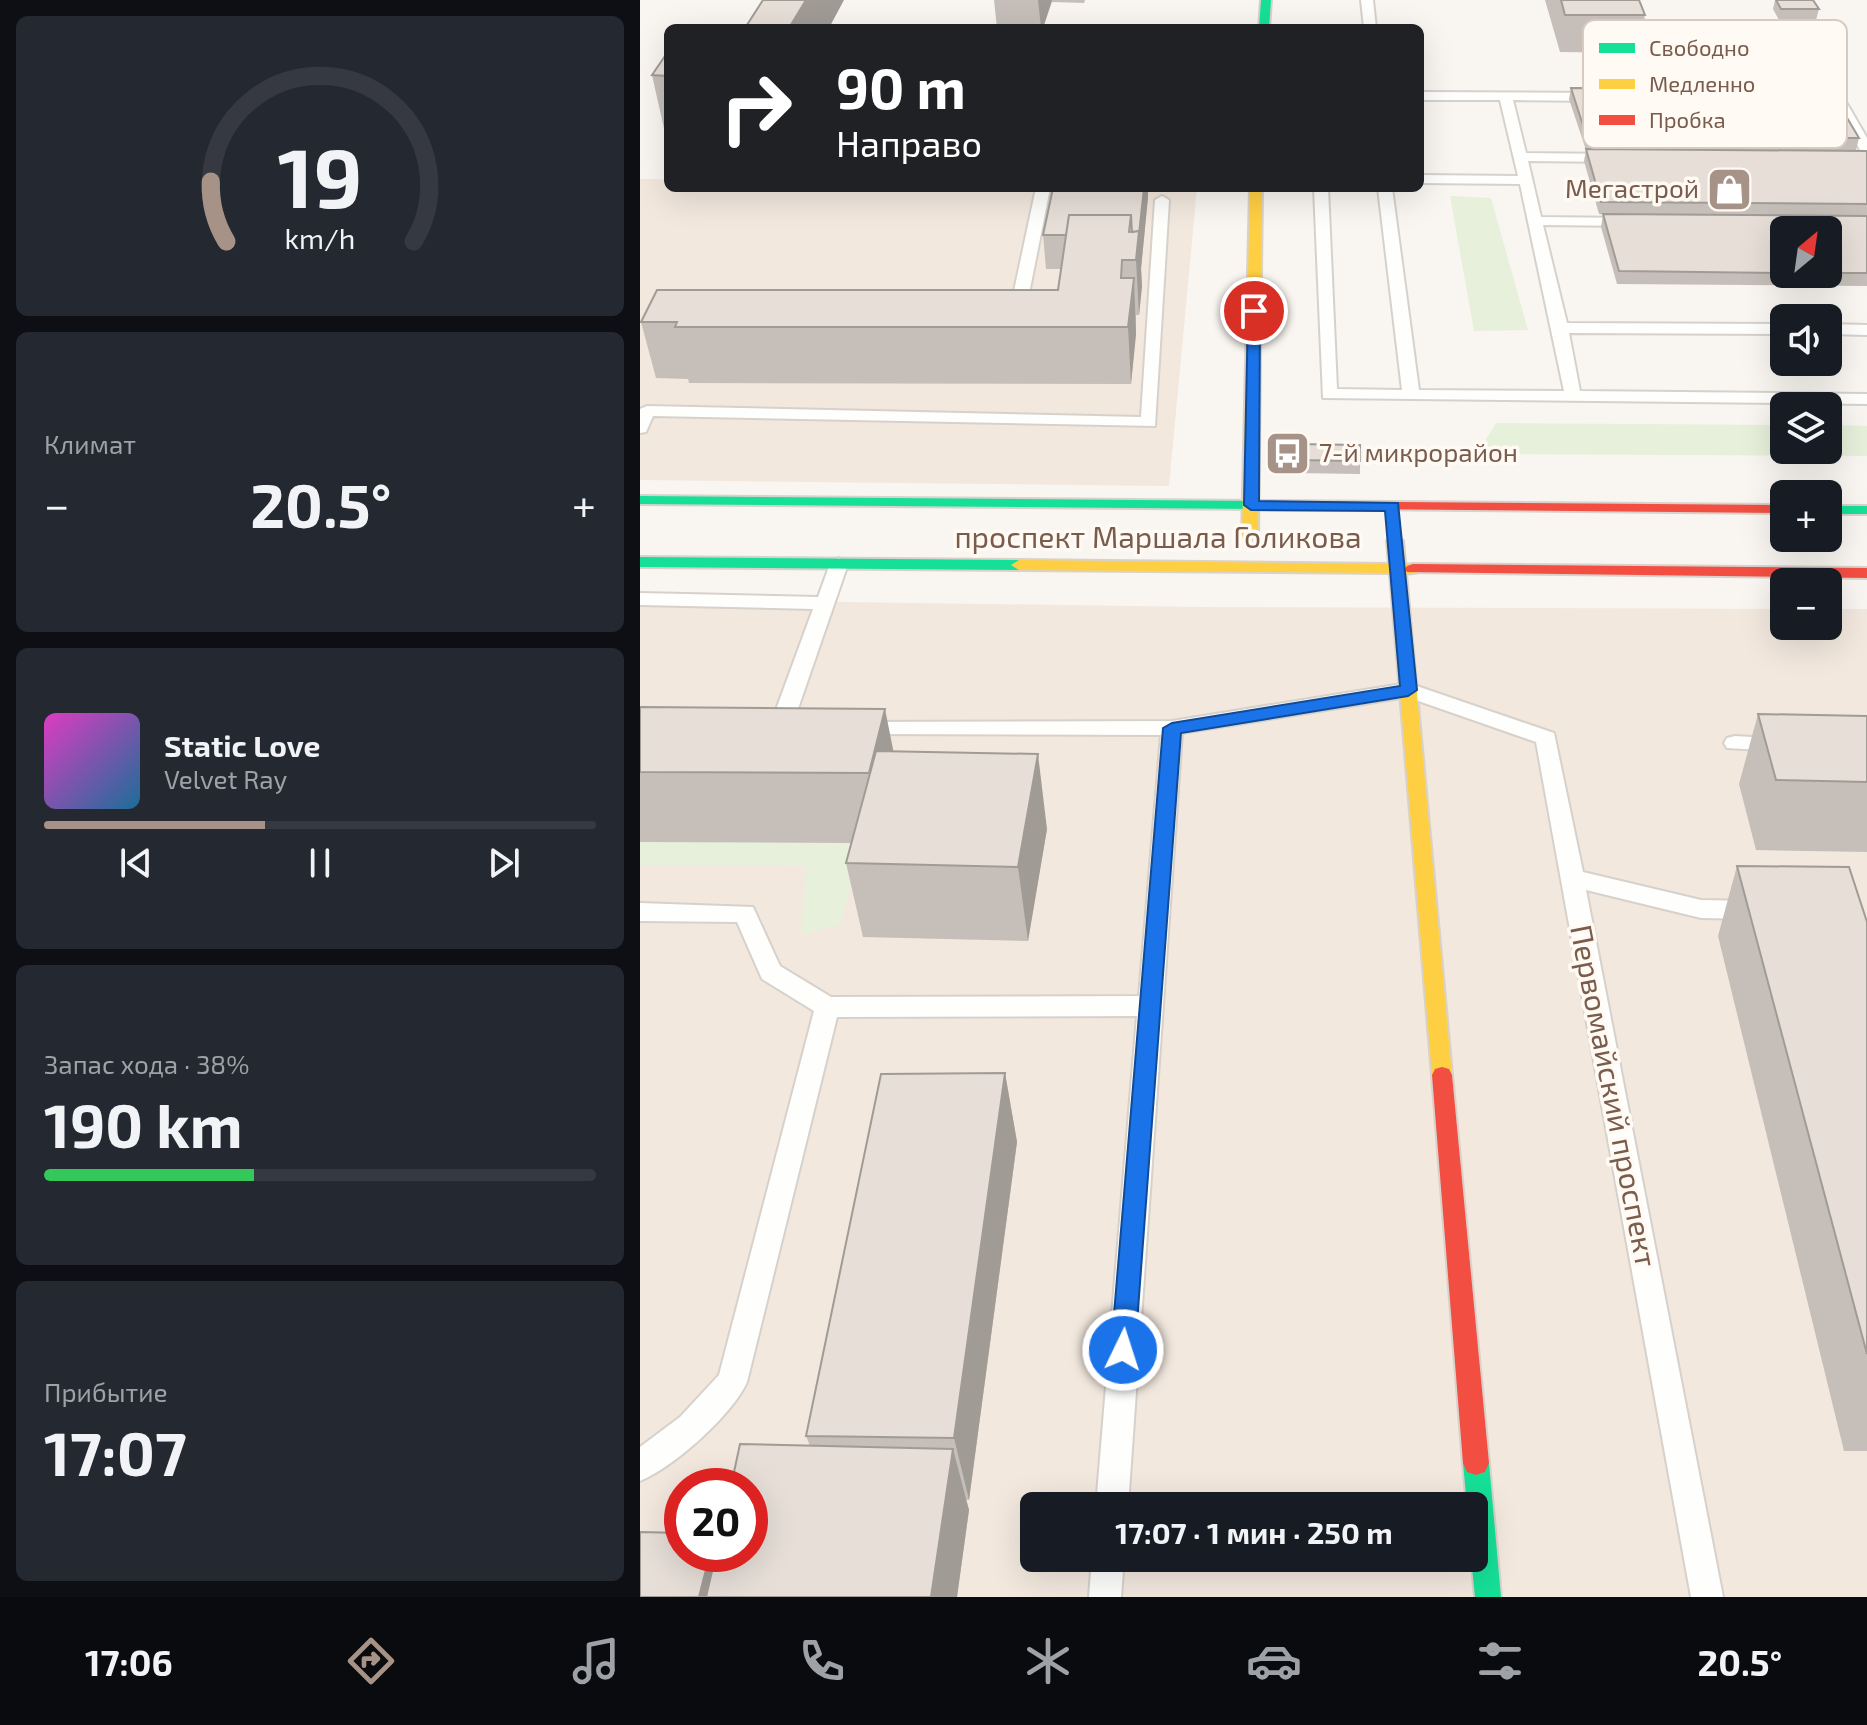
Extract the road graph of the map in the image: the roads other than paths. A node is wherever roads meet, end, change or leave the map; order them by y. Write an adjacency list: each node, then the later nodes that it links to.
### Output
1 (1266, 0): 3 (main road)
2 (1367, 0): 4 (lane)
3 (1264, 24)
4 (1370, 24)
5 (1424, 96): 6 (lane)
6 (1506, 96): 7 (lane); 10 (lane)
7 (1583, 97)
8 (1847, 115): 9 (lane)
9 (1867, 150)
10 (1520, 157): 11 (lane); 15 (lane)
11 (1631, 158)
12 (1851, 159): 13 (lane)
13 (1867, 159)
14 (1424, 179): 15 (lane)
15 (1525, 180): 21 (lane)
16 (1042, 192): 27 (lane)
17 (1256, 192): 34 (main road)
18 (1321, 192): 28 (lane)
19 (1386, 192): 28 (lane)
20 (1162, 200): 31 (lane)
21 (1535, 221): 22 (lane); 23 (lane)
22 (1646, 222)
23 (1560, 328): 24 (lane); 29 (lane)
24 (1770, 329)
25 (1842, 329): 26 (lane)
26 (1867, 330)
27 (1013, 335)
28 (1411, 395): 29 (lane)
29 (1573, 396): 30 (lane)
30 (1867, 399)
31 (644, 411): 32 (lane)
32 (640, 428)
33 (640, 500): 34 (main road, проспект Маршала Голикова)
34 (1251, 505): 35 (main road, проспект Маршала Голикова); 41 (main road)
35 (1393, 506): 36 (main road, проспект Маршала Голикова); 42 (main road)
36 (1770, 509)
37 (1842, 510): 38 (main road)
38 (1867, 510)
39 (640, 562): 40 (main road, проспект Маршала Голикова)
40 (839, 564): 41 (main road, проспект Маршала Голикова); 45 (lane)
41 (1249, 566): 42 (main road, проспект Маршала Голикова)
42 (1398, 568): 43 (main road, проспект Маршала Голикова); 46 (main road)
43 (1867, 573)
44 (640, 599): 45 (lane)
45 (825, 603): 47 (lane)
46 (1408, 690): 49 (lane); 52 (lane, Первомайский проспект); 61 (main road)
47 (781, 726)
48 (844, 726): 49 (lane)
49 (1172, 728): 55 (lane)
50 (1735, 743): 51 (lane)
51 (1794, 744)
52 (1572, 878): 53 (lane); 62 (lane, Первомайский проспект)
53 (1777, 911)
54 (640, 912): 56 (lane)
55 (1149, 1006): 56 (lane); 58 (lane)
56 (827, 1007): 57 (lane)
57 (640, 1466)
58 (1113, 1492)
59 (1107, 1572): 60 (lane)
60 (1105, 1597)
61 (1488, 1597)
62 (1707, 1597)

